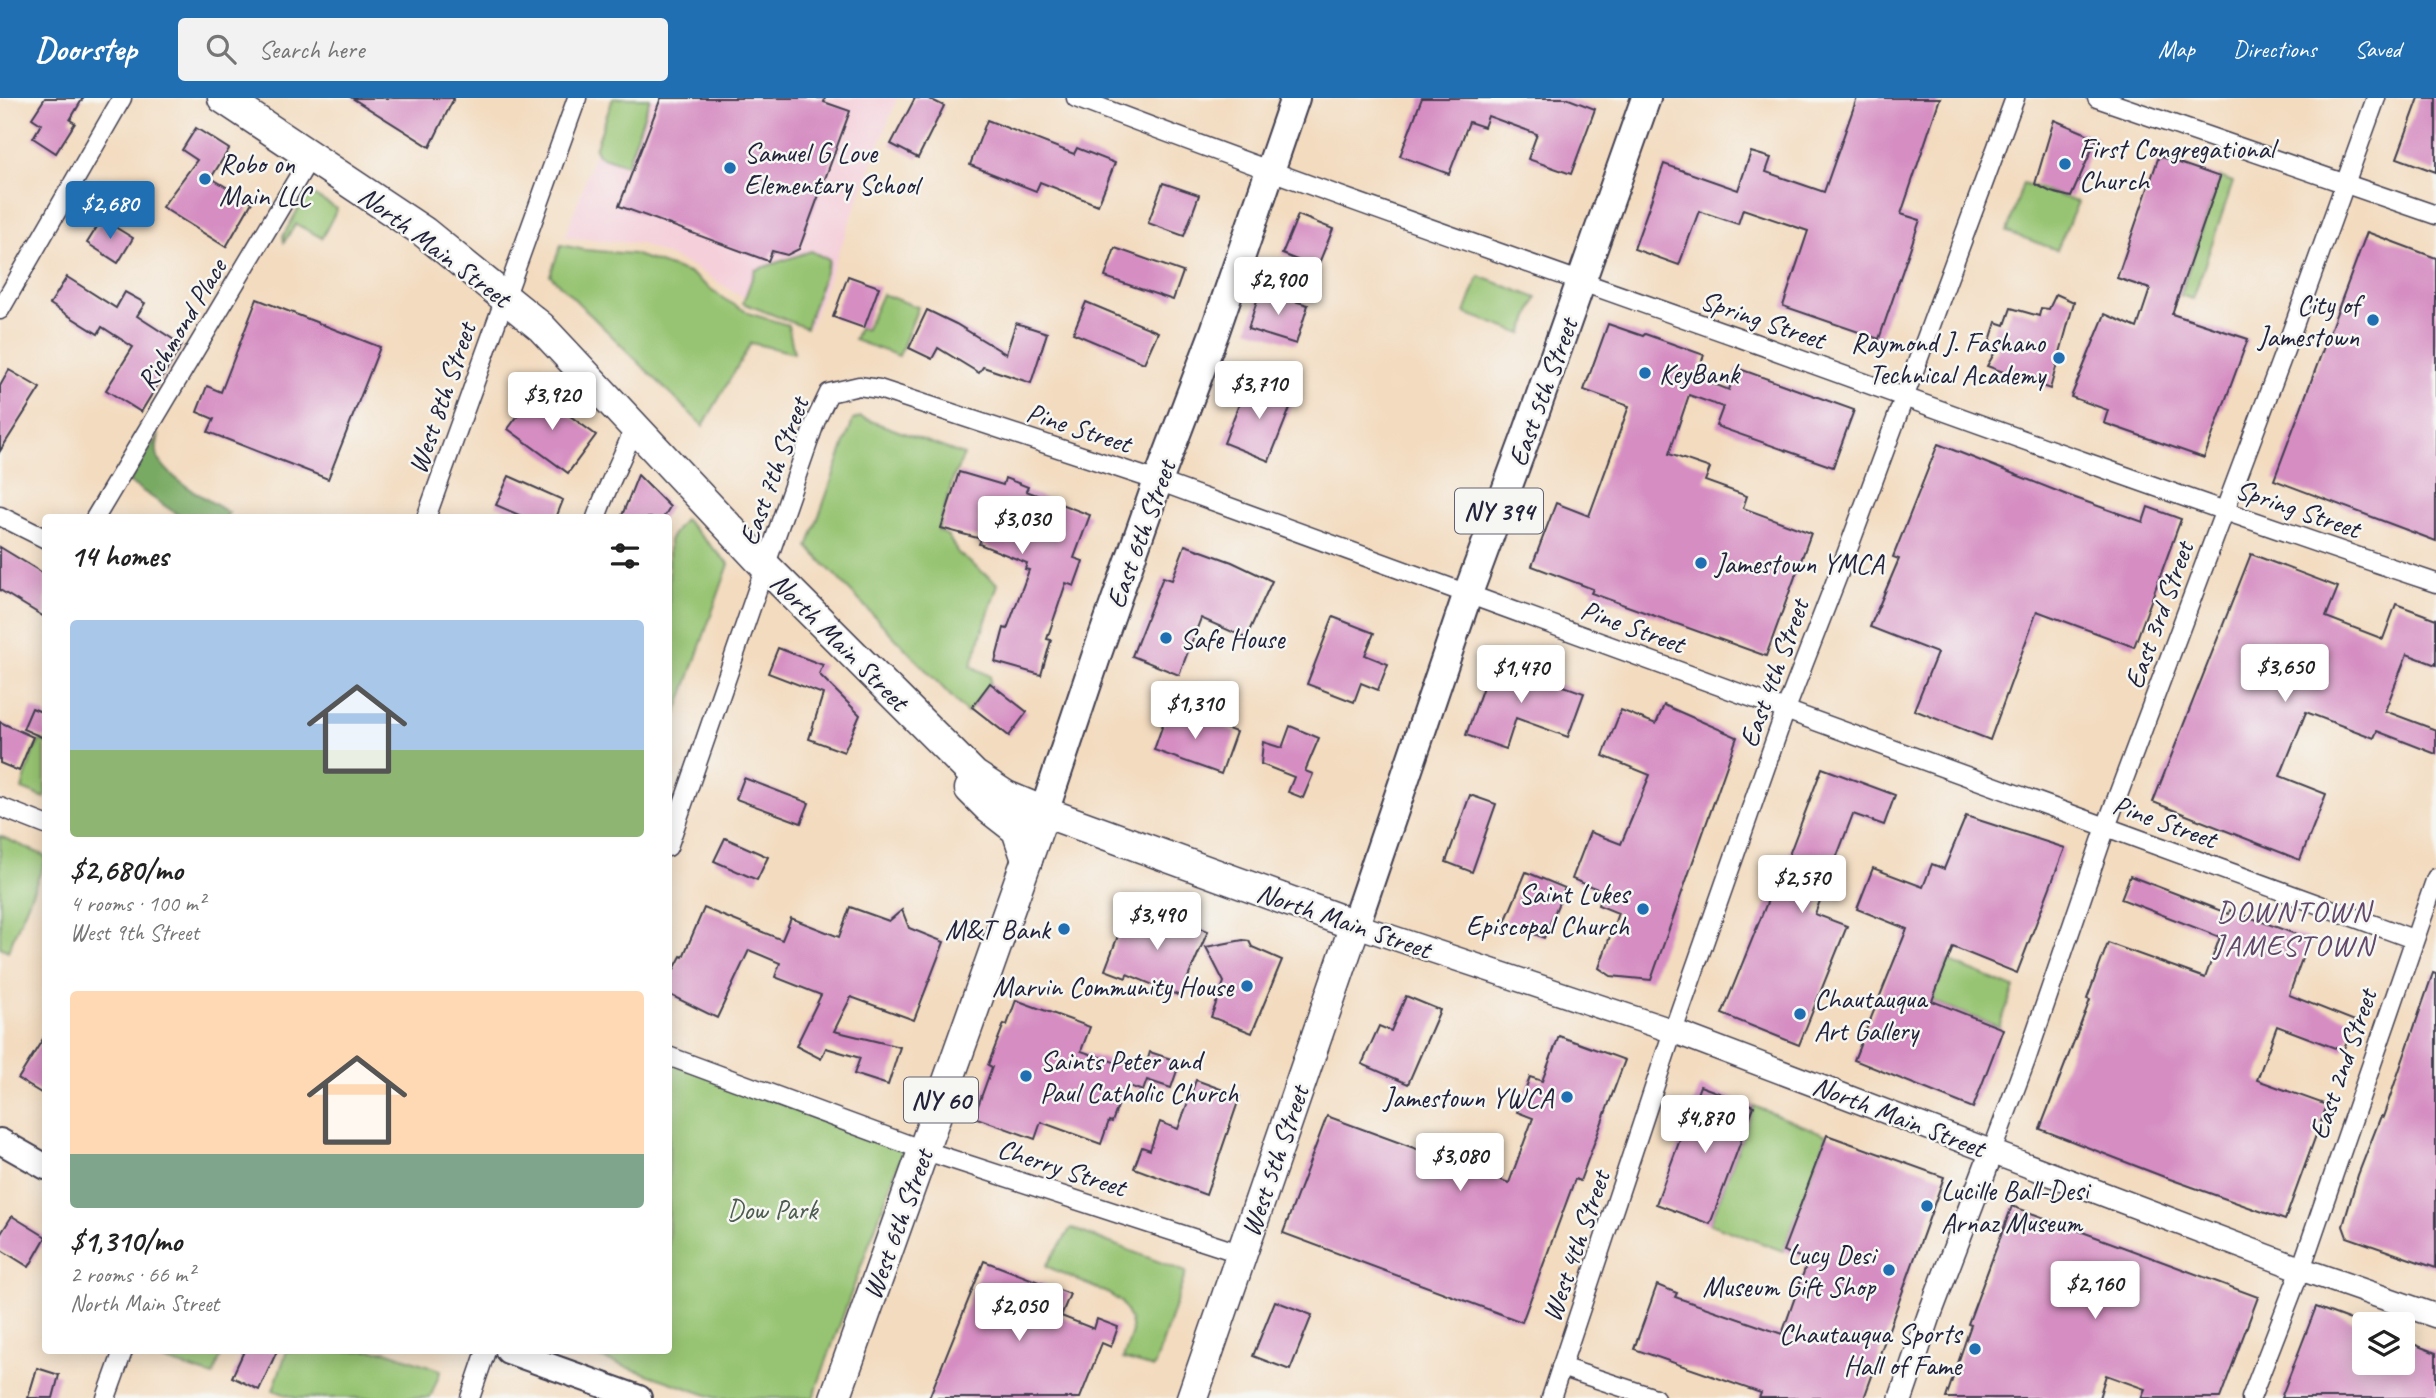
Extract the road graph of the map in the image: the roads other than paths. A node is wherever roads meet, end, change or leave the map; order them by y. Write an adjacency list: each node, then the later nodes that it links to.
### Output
1 (122, 98): 16 (street)
2 (223, 98): 10 (highway, North Main Street)
3 (577, 98): 15 (street, West 8th Street)
4 (1076, 98): 11 (street, Spring Street)
5 (1295, 98): 11 (main road, East 6th Street)
6 (1646, 98): 14 (main road, East 5th Street / NY 394)
7 (2015, 98): 18 (street, East 4th Street)
8 (2097, 98): 12 (street)
9 (2376, 98): 12 (street, East 3rd Street)
10 (311, 156): 15 (highway, North Main Street); 22 (street, Richmond Place)
11 (1270, 171): 14 (street, Spring Street); 20 (main road, East 6th Street)
12 (2343, 185): 13 (street); 21 (street, East 3rd Street)
13 (2436, 215)
14 (1580, 283): 18 (street, Spring Street); 29 (main road, East 5th Street / NY 394)
15 (505, 296): 19 (highway, North Main Street); 23 (street, West 8th Street)
16 (0, 310)
17 (829, 393): 20 (street, Pine Street); 27 (street, East 7th Street)
18 (1904, 397): 21 (street, Spring Street); 30 (street, East 4th Street)
19 (635, 426): 24 (street); 27 (highway, North Main Street)
20 (1158, 481): 29 (street, Pine Street); 33 (main road, East 6th Street)
21 (2224, 511): 28 (street, Spring Street); 35 (street, East 3rd Street)
22 (97, 514)
23 (427, 514)
24 (597, 514)
25 (0, 516): 26 (street)
26 (42, 537)
27 (766, 566): 31 (highway, North Main Street); 36 (street, East 7th Street)
28 (2436, 583)
29 (1468, 593): 30 (street, Pine Street); 39 (main road, East 5th Street / NY 394)
30 (1786, 709): 35 (street, Pine Street); 41 (street, East 4th Street)
31 (943, 744): 33 (highway, North Main Street); 37 (highway)
32 (0, 807): 34 (street)
33 (1044, 812): 37 (highway, West 6th Street / NY 60); 39 (highway, North Main Street)
34 (42, 823)
35 (2106, 827): 40 (street, Pine Street); 45 (street, East 3rd Street)
36 (672, 836)
37 (1027, 860): 44 (highway, West 6th Street / NY 60)
38 (2436, 878): 40 (street, East 2nd Street)
39 (1355, 925): 41 (street, North Main Street); 47 (highway, West 5th Street)
40 (2413, 939): 48 (street, East 2nd Street)
41 (1673, 1031): 45 (street, North Main Street); 53 (street, West 4th Street)
42 (672, 1057): 44 (street, Cherry Street)
43 (0, 1141): 46 (main road)
44 (923, 1150): 47 (street, Cherry Street); 57 (highway, West 6th Street / NY 60)
45 (1992, 1151): 48 (street, North Main Street); 61 (street)
46 (42, 1165)
47 (1242, 1254): 58 (highway, West 5th Street)
48 (2301, 1269): 49 (street, North Main Street); 62 (street, East 2nd Street)
49 (2436, 1316)
50 (122, 1354): 54 (street)
51 (485, 1354): 55 (street)
52 (517, 1354): 56 (main road)
53 (1561, 1367): 59 (street, West 4th Street); 60 (street)
54 (106, 1398)
55 (470, 1398)
56 (639, 1398)
57 (835, 1398)
58 (1192, 1398)
59 (1550, 1398)
60 (1655, 1398)
61 (1901, 1398)
62 (2251, 1398)

